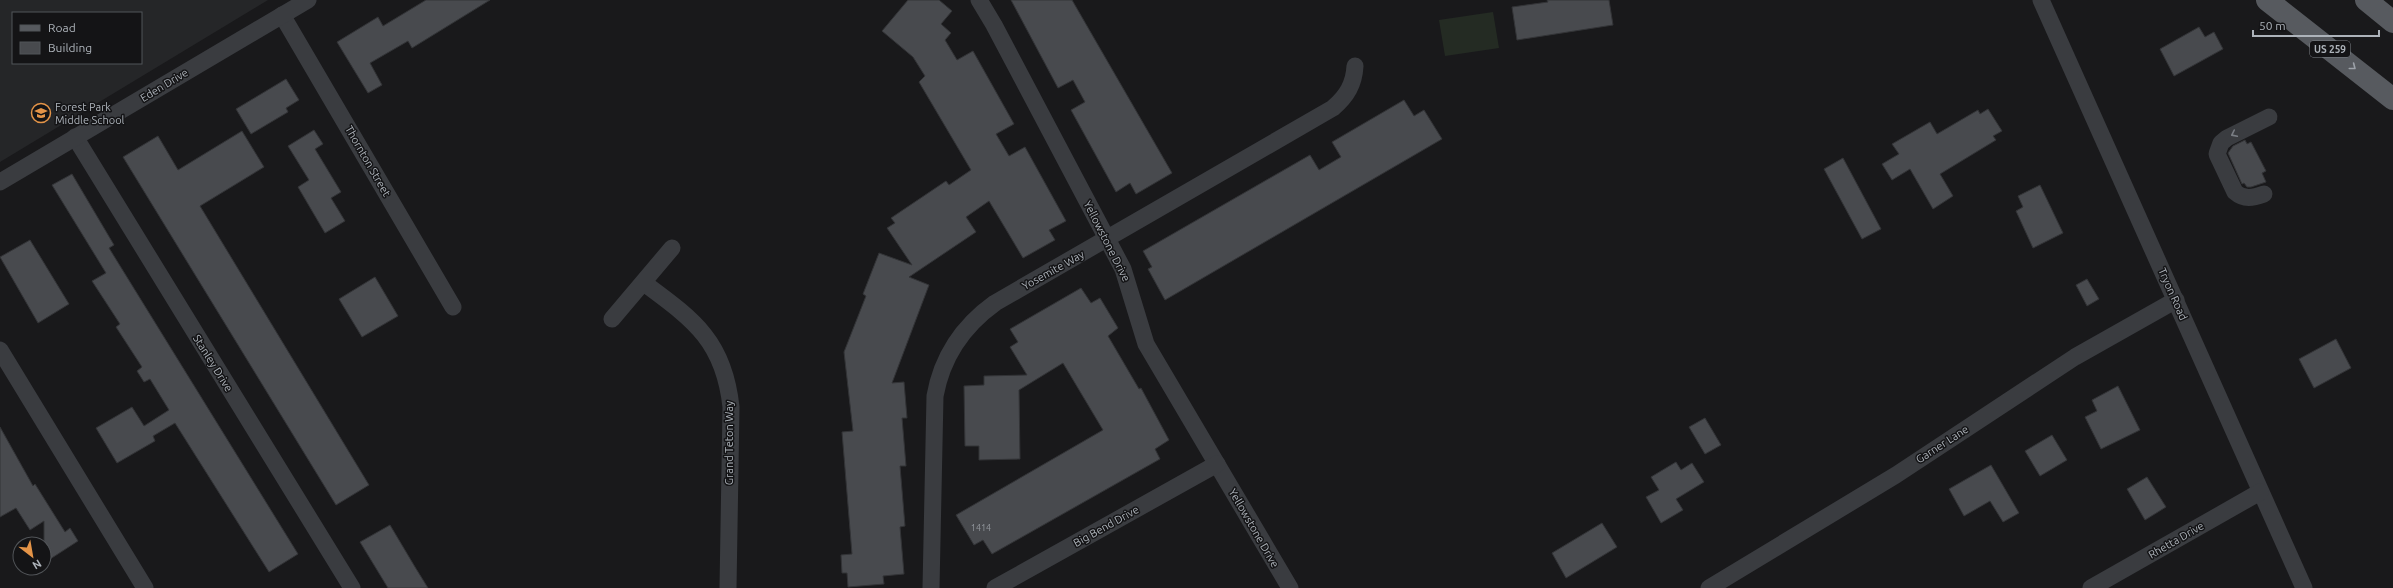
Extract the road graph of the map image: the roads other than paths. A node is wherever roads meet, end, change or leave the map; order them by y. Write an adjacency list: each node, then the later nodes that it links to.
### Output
1 (308, 0): 6 (street, Eden Drive)
2 (979, 0): 14 (street, Yellowstone Drive)
3 (2041, 0): 17 (street, Tryon Road)
4 (2267, 0): 9 (main road, US 259, one-way to 9)
5 (2366, 0): 7 (main road)
6 (282, 15): 11 (street, Eden Drive); 18 (street, Thornton Street)
7 (2393, 22)
8 (1356, 66): 14 (street, Yosemite Way)
9 (2393, 99)
10 (2269, 117): 13 (street, one-way to 13)
11 (75, 138): 12 (street, Eden Drive); 24 (street, Stanley Drive)
12 (0, 182)
13 (2264, 194)
14 (1108, 240): 21 (street, Yellowstone Drive); 26 (street, Yosemite Way)
15 (672, 248): 16 (street)
16 (644, 283): 19 (street); 25 (street, Grand Teton Way)
17 (2176, 300): 22 (street, Tryon Road); 29 (street, Garner Lane)
18 (453, 307)
19 (612, 319)
20 (0, 350): 23 (street)
21 (1217, 464): 27 (street, Big Bend Drive); 28 (street, Yellowstone Drive)
22 (2260, 492): 30 (street, Rhetta Drive); 31 (street, Tryon Road)
23 (145, 588)
24 (352, 588)
25 (728, 588)
26 (931, 588)
27 (995, 588)
28 (1290, 588)
29 (1709, 588)
30 (2091, 588)
31 (2304, 588)

